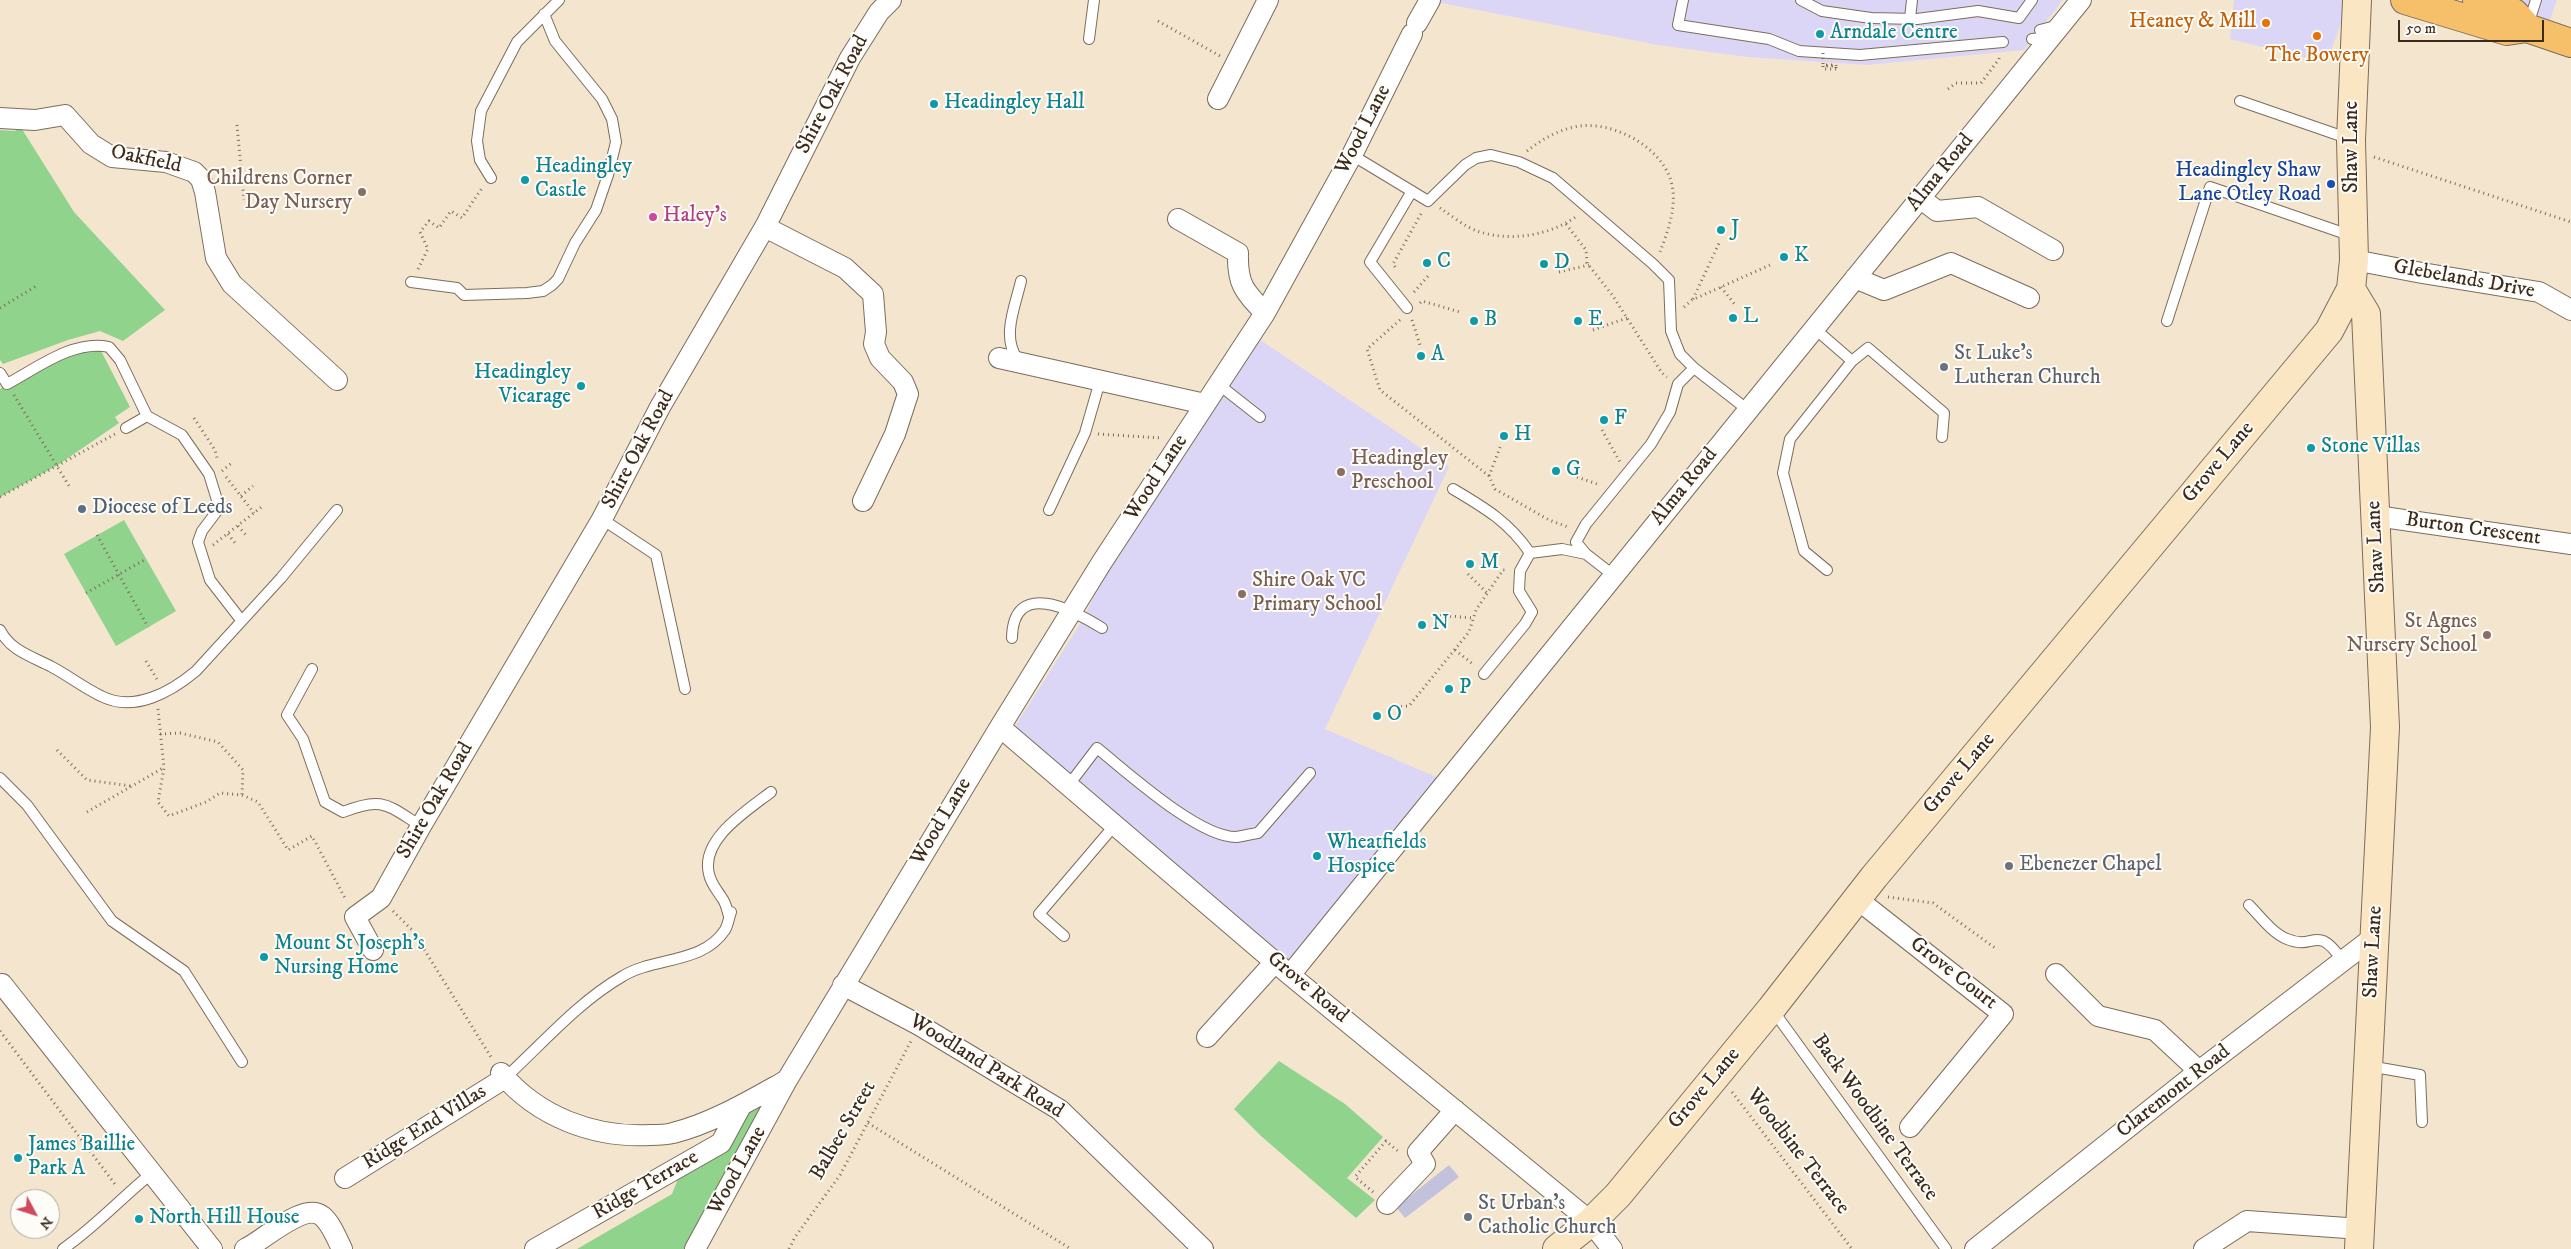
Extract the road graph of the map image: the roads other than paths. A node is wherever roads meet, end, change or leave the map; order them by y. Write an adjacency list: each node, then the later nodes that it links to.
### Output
1 (559, 0): 15 (lane)
2 (891, 0): 30 (street, Shire Oak Road)
3 (1094, 0): 18 (lane)
4 (1268, 0): 21 (street)
5 (1430, 0): 25 (street, Wood Lane)
6 (1683, 0): 19 (lane)
7 (1801, 0): 16 (lane)
8 (1912, 0): 16 (lane)
9 (2032, 0): 16 (lane)
10 (2081, 0): 28 (street, Alma Road)
11 (2357, 0): 24 (main road, Shaw Lane)
12 (2405, 0): 17 (highway)
13 (2477, 0): 17 (highway)
14 (2536, 0): 17 (lane)
15 (544, 14): 26 (lane); 35 (lane)
16 (1910, 19)
17 (2527, 28): 20 (highway)
18 (1089, 39)
19 (2003, 42)
20 (2571, 43)
21 (1218, 99)
22 (2240, 101): 24 (lane)
23 (0, 118): 48 (street, Oakfield)
24 (2352, 145): 31 (main road, Shaw Lane)
25 (1352, 155): 27 (lane); 40 (street, Wood Lane)
26 (491, 178)
27 (1412, 191): 38 (lane); 46 (lane)
28 (1920, 198): 32 (street); 33 (street, Alma Road)
29 (1178, 219): 40 (street)
30 (765, 227): 59 (street); 63 (street, Shire Oak Road)
31 (2354, 248): 36 (main road, Shaw Lane); 39 (street, Glebelands Drive); 41 (lane)
32 (2053, 250)
33 (1855, 278): 37 (street); 42 (street, Alma Road)
34 (1021, 281): 45 (lane)
35 (411, 282)
36 (2351, 289): 62 (main road, Shaw Lane); 84 (main road, Grove Lane)
37 (2030, 298)
38 (1410, 309)
39 (2571, 310)
40 (1265, 313): 50 (street, Wood Lane)
41 (2167, 321)
42 (1814, 328): 44 (lane); 53 (street, Alma Road)
43 (999, 358): 45 (street)
44 (1852, 361): 57 (lane); 67 (lane)
45 (1020, 363): 49 (street)
46 (1694, 368): 53 (lane); 66 (lane)
47 (0, 373): 51 (lane)
48 (337, 380)
49 (1100, 381): 52 (street); 61 (lane)
50 (1218, 384): 52 (street, Wood Lane); 55 (lane)
51 (4, 387): 54 (lane)
52 (1205, 404): 69 (street, Wood Lane)
53 (1748, 410): 68 (street, Alma Road)
54 (148, 416): 56 (lane); 70 (lane)
55 (1260, 418)
56 (126, 428)
57 (1942, 437)
58 (1453, 490): 65 (lane)
59 (863, 501)
60 (337, 510): 70 (lane)
61 (1049, 510)
62 (2376, 516): 64 (street, Burton Crescent); 87 (main road, Shaw Lane)
63 (602, 519): 76 (lane); 82 (street, Shire Oak Road)
64 (2571, 544)
65 (1530, 553): 66 (lane); 75 (lane)
66 (1586, 554): 68 (lane)
67 (1827, 570)
68 (1613, 575): 90 (street, Alma Road)
69 (1073, 611): 71 (lane); 73 (lane); 77 (street, Wood Lane)
70 (241, 620): 72 (lane)
71 (1102, 628)
72 (0, 630)
73 (1012, 638)
74 (312, 668): 82 (lane)
75 (1484, 674)
76 (685, 689)
77 (1000, 727): 80 (street, Grove Road); 93 (street, Wood Lane)
78 (1310, 773): 80 (lane)
79 (0, 778): 96 (lane)
80 (1068, 786): 83 (street, Grove Road)
81 (771, 792): 99 (lane)
82 (421, 826): 88 (street, Shire Oak Road)
83 (1114, 826): 86 (lane); 90 (street, Grove Road)
84 (1857, 899): 94 (main road, Grove Lane); 104 (street, Grove Court)
85 (2249, 905): 89 (lane)
86 (1064, 936)
87 (2374, 937): 89 (street, Claremont Road); 97 (main road, Shaw Lane)
88 (373, 950)
89 (2343, 961): 98 (street, Claremont Road)
90 (1282, 968): 95 (street, Alma Road); 102 (street, Grove Road)
91 (2056, 974): 98 (street)
92 (5, 982): 105 (street)
93 (843, 985): 100 (street, Wood Lane); 110 (street, Woodland Park Road)
94 (1771, 1009): 108 (main road, Grove Lane); 119 (lane, Back Woodbine Terrace)
95 (1207, 1037)
96 (242, 1062)
97 (2368, 1066): 103 (lane); 109 (main road, Shaw Lane)
98 (2199, 1071): 120 (street, Claremont Road)
99 (503, 1076): 101 (street); 106 (street, Ridge End Villas)
100 (787, 1080): 101 (street); 116 (street, Wood Lane)
101 (741, 1106): 115 (street, Ridge Terrace)
102 (1455, 1110): 107 (street); 108 (street, Grove Road)
103 (2422, 1122)
104 (1910, 1128)
105 (152, 1173): 111 (lane); 112 (street)
106 (345, 1178)
107 (1387, 1204)
108 (1591, 1222): 117 (main road, Grove Lane); 118 (street, Grove Road)
109 (2360, 1239): 121 (street)
110 (1193, 1246)
111 (63, 1249)
112 (212, 1249)
113 (245, 1249): 114 (street)
114 (342, 1249)
115 (535, 1249)
116 (695, 1249)
117 (1557, 1249)
118 (1612, 1249)
119 (1946, 1249)
120 (1975, 1249)
121 (2204, 1249)

